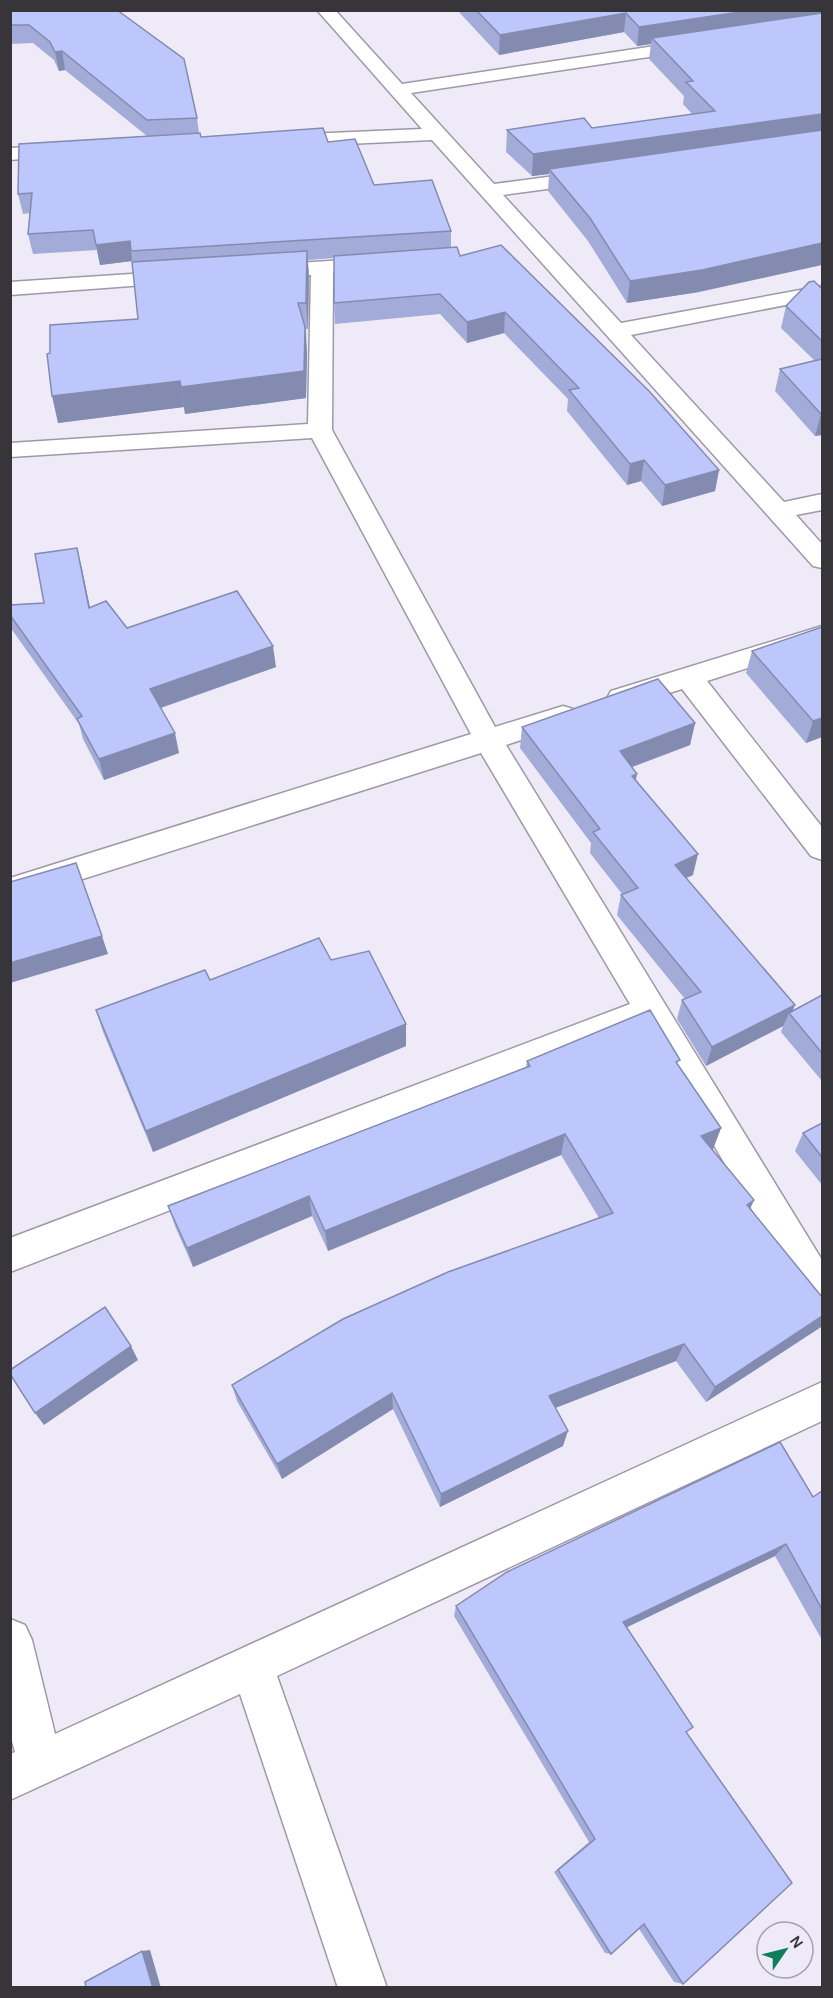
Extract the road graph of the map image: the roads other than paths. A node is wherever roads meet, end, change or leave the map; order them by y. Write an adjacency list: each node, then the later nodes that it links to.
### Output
1 (325, 10): 3 (street)
2 (716, 42): 3 (street)
3 (397, 90): 4 (street)
4 (437, 134): 5 (street); 9 (street)
5 (259, 142)
6 (82, 150): 7 (street)
7 (10, 154)
8 (616, 173): 9 (street)
9 (489, 191): 10 (street)
10 (544, 253): 11 (street); 18 (street)
11 (521, 254)
12 (404, 262): 13 (street)
13 (322, 268): 14 (street); 19 (street)
14 (238, 273)
15 (202, 276): 16 (street)
16 (10, 289)
17 (822, 292): 18 (street)
18 (615, 331): 22 (street)
19 (320, 430): 20 (street); 26 (street)
20 (10, 450)
21 (822, 502): 22 (street)
22 (778, 511): 23 (street)
23 (822, 560)
24 (822, 635): 25 (street)
25 (688, 677): 26 (street); 27 (street)
26 (488, 740): 28 (street); 29 (street)
27 (822, 848)
28 (10, 890)
29 (651, 1010): 30 (street); 31 (street)
30 (10, 1255)
31 (822, 1293)
32 (822, 1401): 34 (street)
33 (10, 1640): 35 (street)
34 (252, 1666): 35 (street); 36 (street)
35 (25, 1771)
36 (363, 1988)

